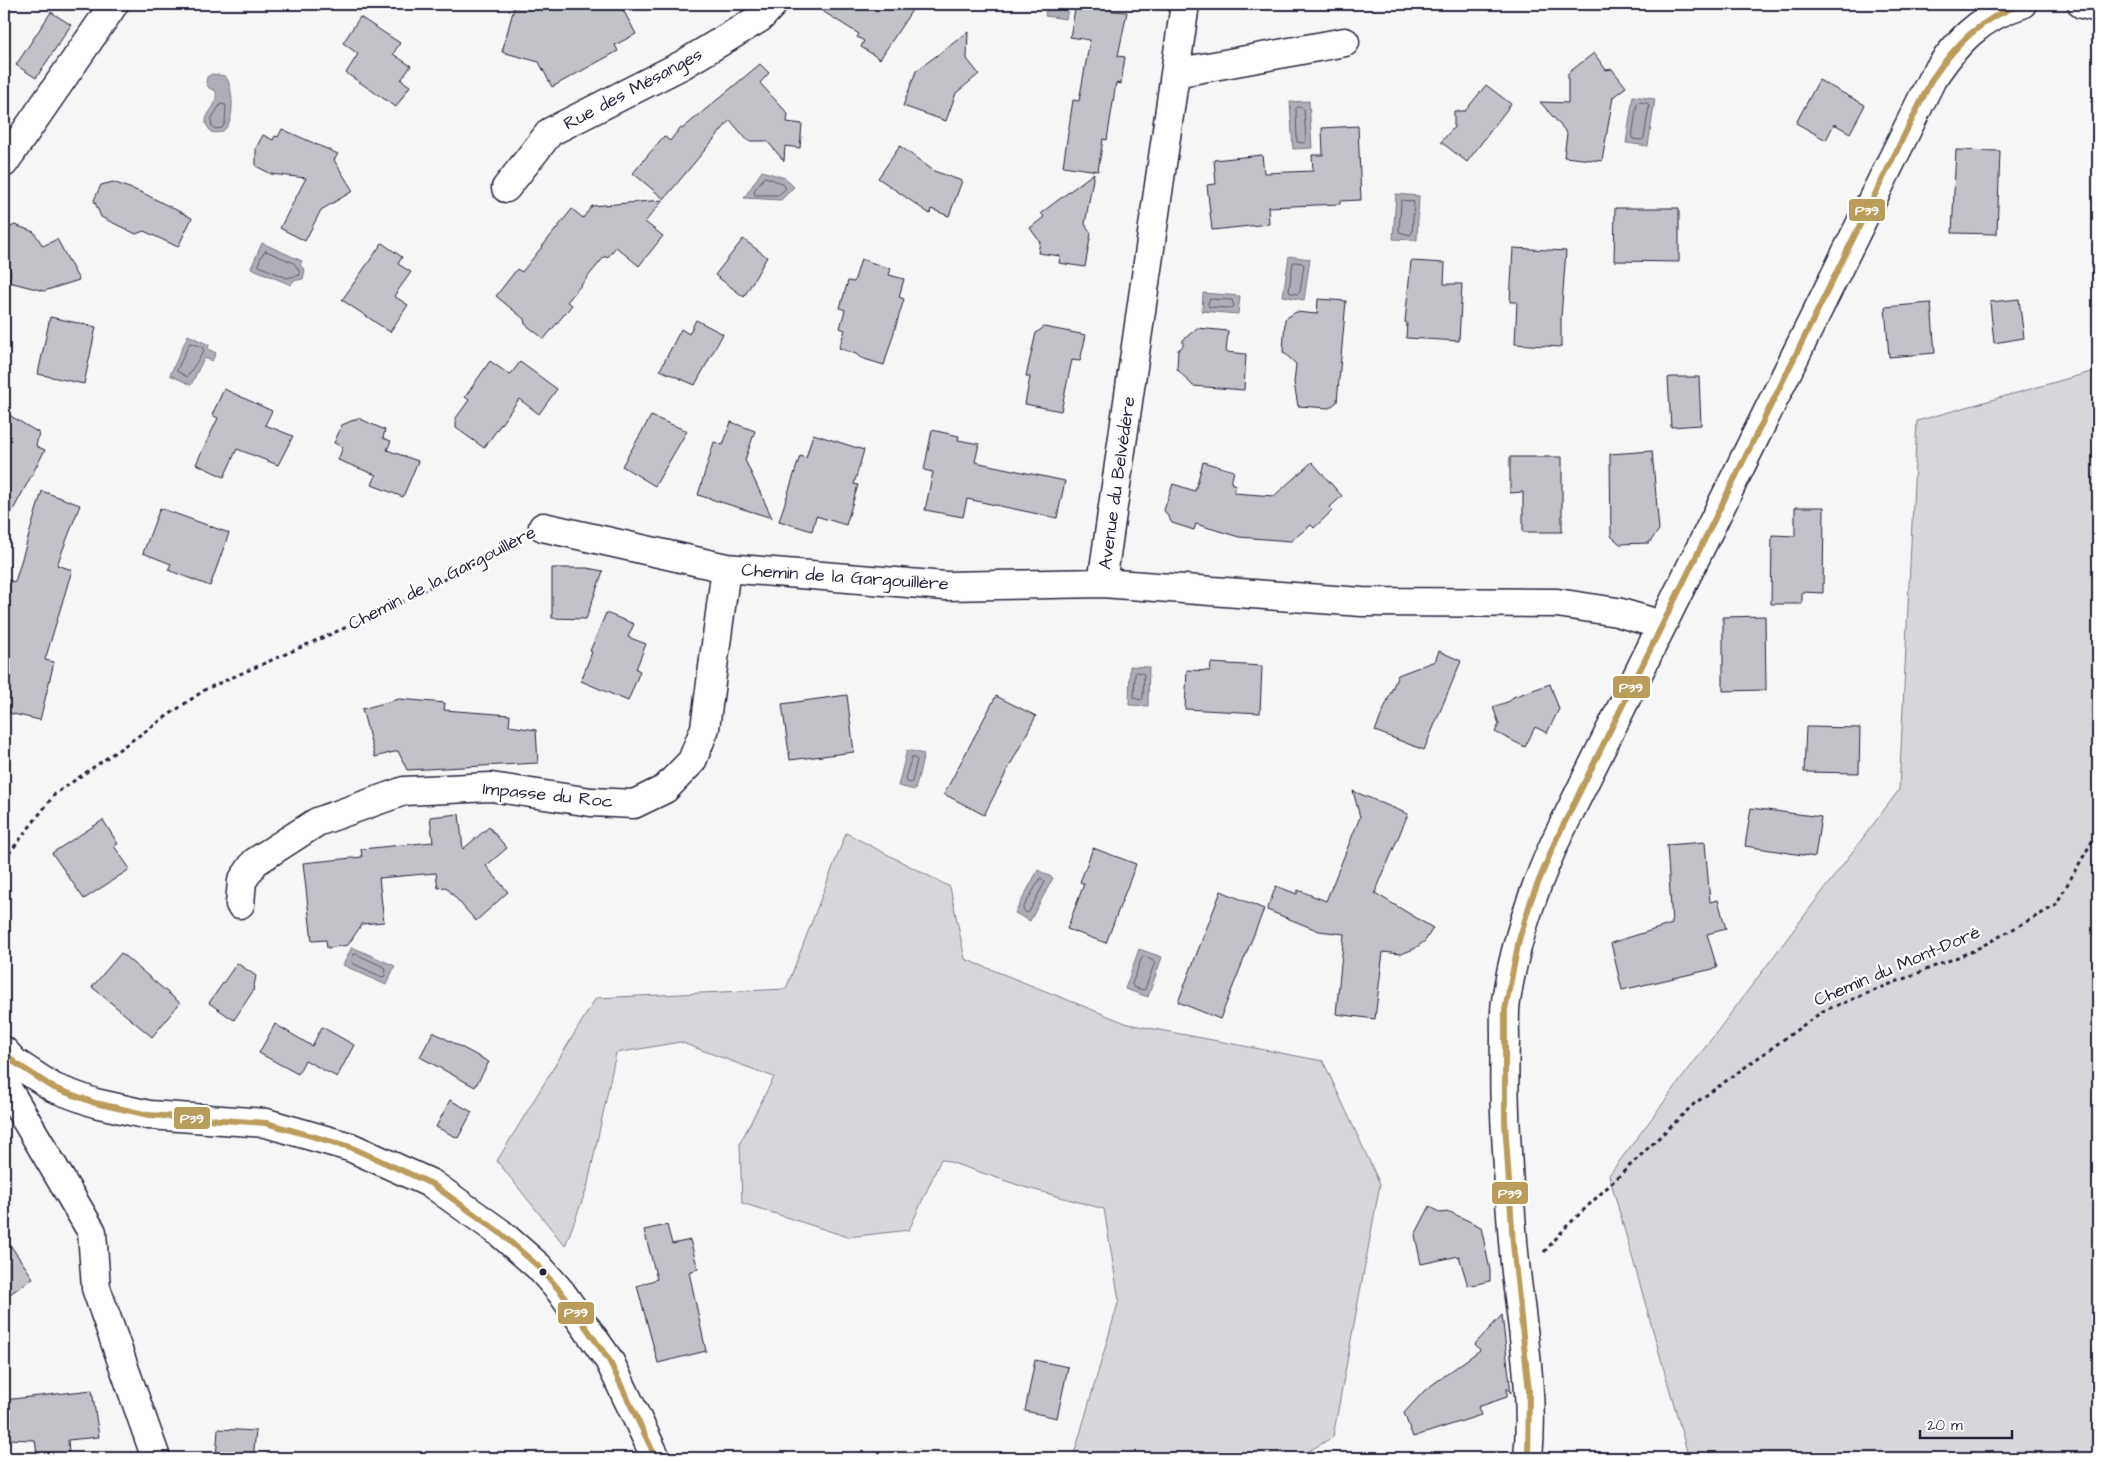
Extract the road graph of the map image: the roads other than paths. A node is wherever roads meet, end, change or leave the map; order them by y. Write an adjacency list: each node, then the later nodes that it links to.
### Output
1 (114, 4): 9 (street)
2 (773, 4): 10 (street, Rue des Mésanges)
3 (1185, 4): 8 (street, Avenue du Belvédère)
4 (2020, 4): 14 (street)
5 (2082, 4): 6 (street)
6 (2098, 8)
7 (1345, 42): 8 (street)
8 (1175, 73): 13 (street, Avenue du Belvédère)
9 (4, 163)
10 (506, 188)
11 (543, 527): 12 (street, Chemin de la Gargouillère)
12 (726, 568): 13 (street, Chemin de la Gargouillère); 15 (street, Impasse du Roc)
13 (1102, 583): 14 (street, Avenue du Belvédère)
14 (1662, 624): 20 (street)
15 (240, 904)
16 (4, 1052): 19 (street)
17 (4, 1083): 18 (street)
18 (156, 1458)
19 (656, 1458)
20 (1528, 1458)

